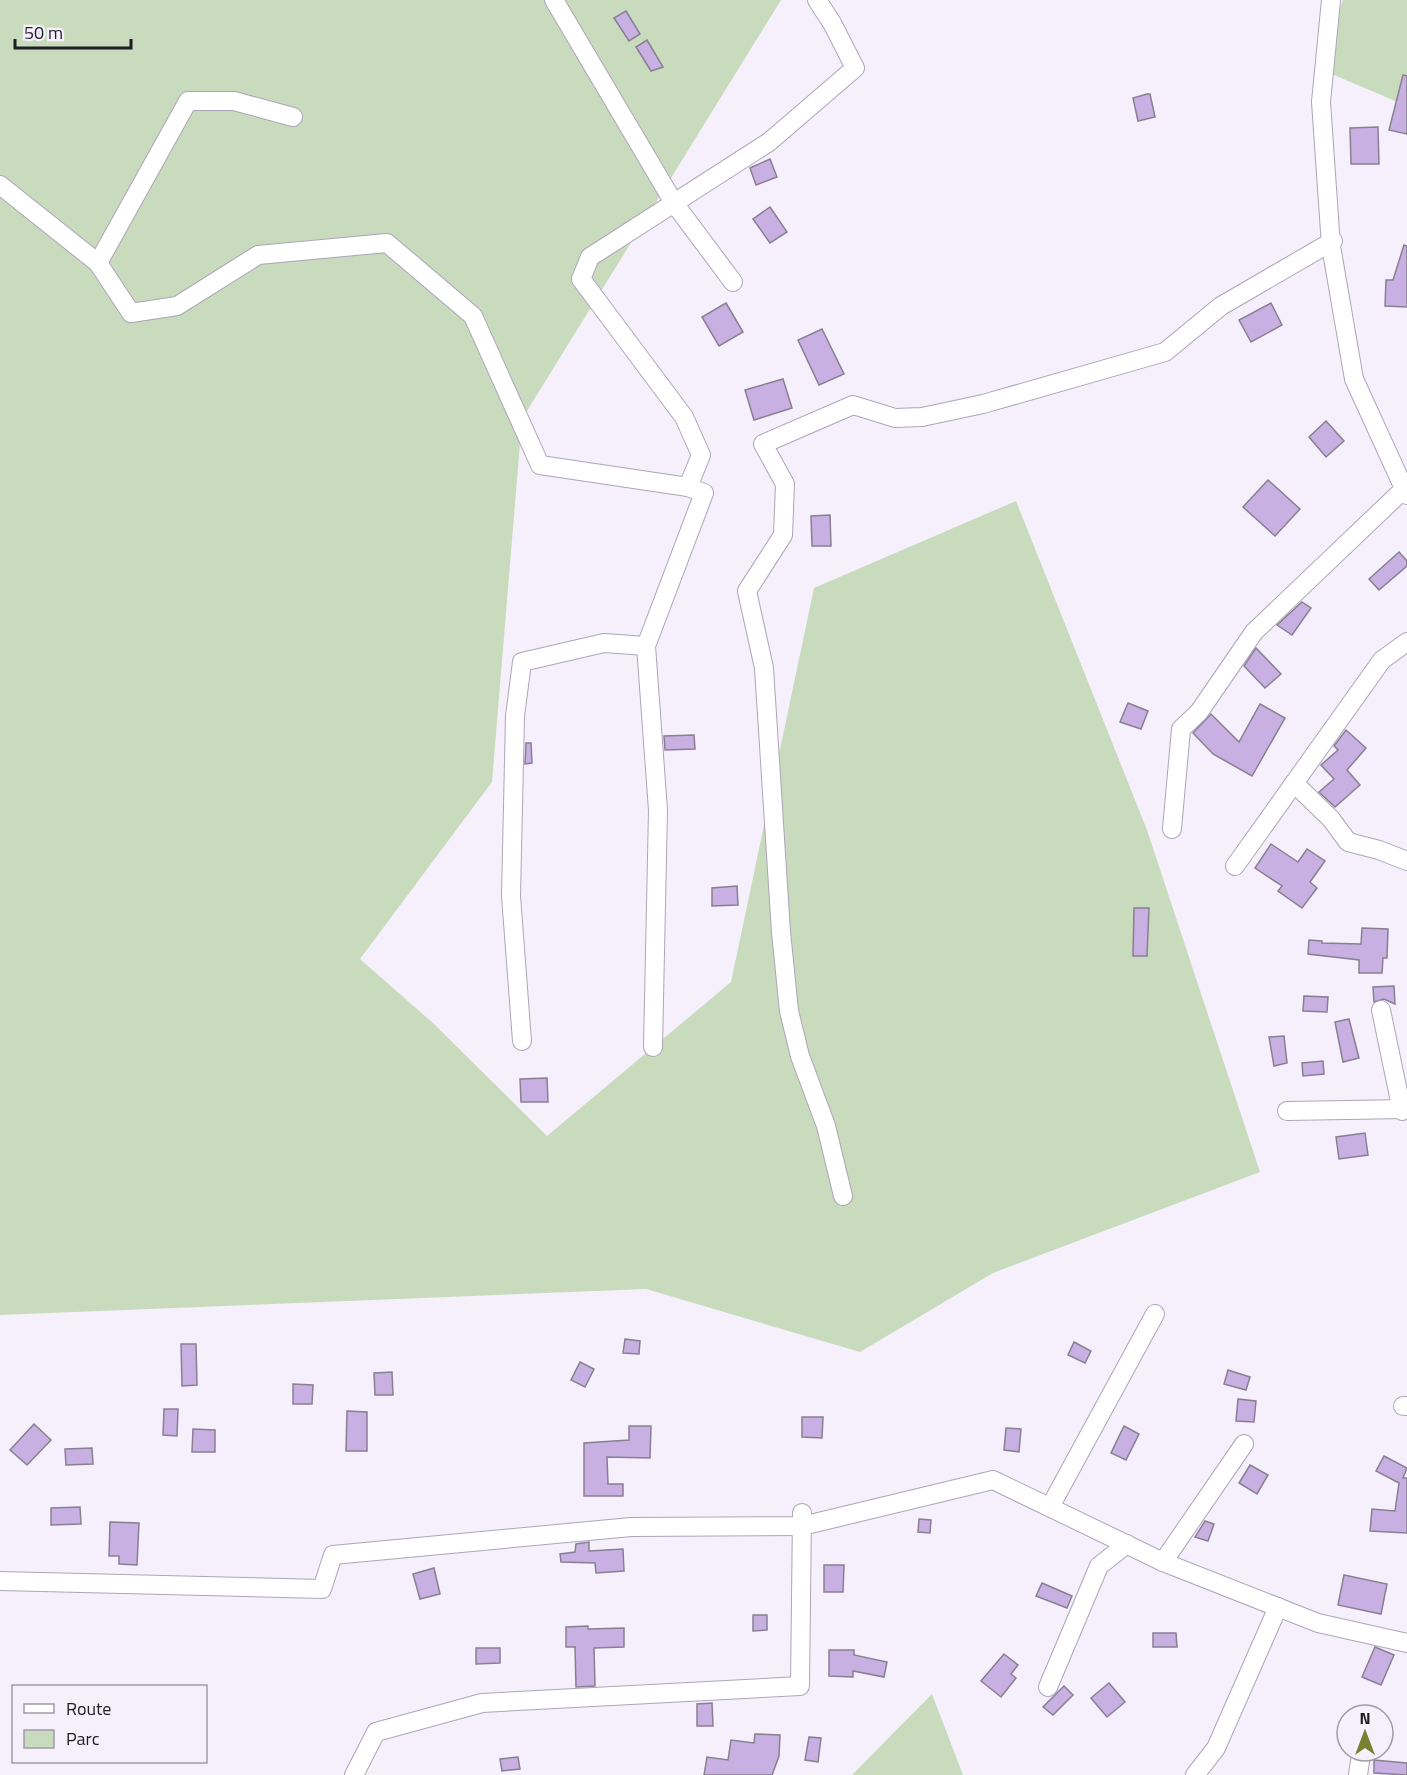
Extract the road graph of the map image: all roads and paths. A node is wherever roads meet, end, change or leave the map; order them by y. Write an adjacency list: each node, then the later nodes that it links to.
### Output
1 (554, 0): 6 (street)
2 (817, 0): 6 (street)
3 (1331, 0): 7 (street)
4 (293, 117): 8 (street)
5 (0, 185): 8 (street)
6 (674, 203): 9 (street); 10 (street)
7 (1332, 242): 11 (street); 23 (street)
8 (98, 263): 10 (street)
9 (733, 282)
10 (688, 487): 13 (street)
11 (1405, 492): 15 (street)
12 (1407, 642): 14 (street)
13 (646, 646): 19 (street); 20 (street)
14 (1294, 783): 16 (street); 17 (street)
15 (1172, 829)
16 (1407, 861)
17 (1235, 866)
18 (1381, 1010): 21 (street)
19 (522, 1041)
20 (653, 1047)
21 (1405, 1110): 22 (street)
22 (1287, 1111)
23 (843, 1196)
24 (1155, 1314): 26 (street)
25 (1244, 1444): 29 (street)
26 (1050, 1507): 27 (street); 28 (street)
27 (802, 1519): 30 (street); 34 (street)
28 (1127, 1545): 29 (street); 33 (street)
29 (1163, 1562): 31 (street)
30 (0, 1581)
31 (1278, 1607): 32 (street); 35 (street)
32 (1407, 1643)
33 (1048, 1687)
34 (354, 1775)
35 (1195, 1775)

